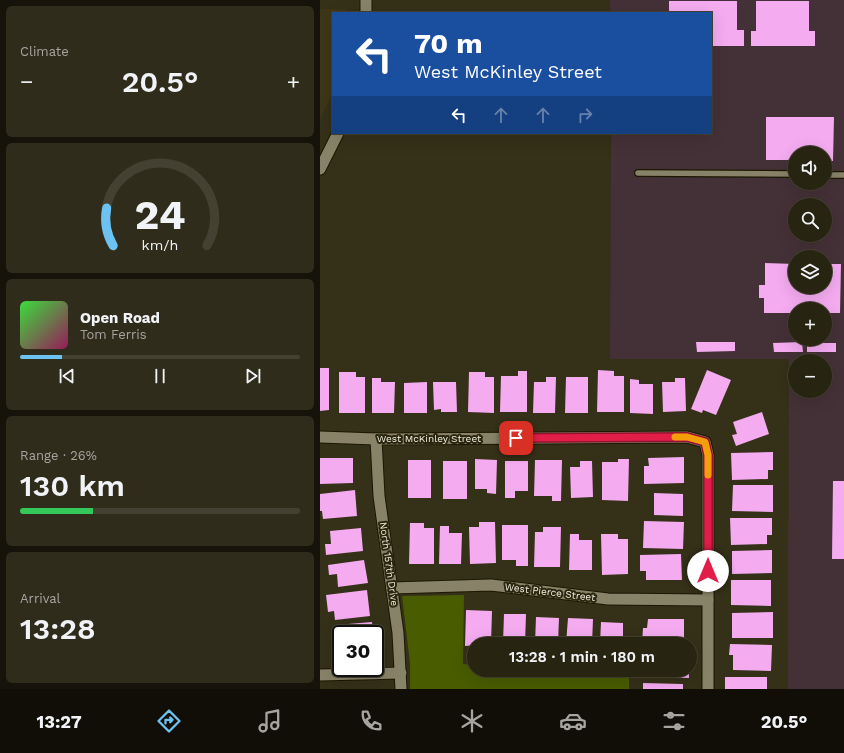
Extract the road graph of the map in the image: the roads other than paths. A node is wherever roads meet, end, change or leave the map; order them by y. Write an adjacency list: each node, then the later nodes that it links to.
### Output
1 (366, 0): 2 (street)
2 (366, 12)
3 (338, 134): 4 (street)
4 (320, 169)
5 (638, 173): 6 (lane)
6 (788, 174)
7 (832, 174): 8 (lane)
8 (844, 175)
9 (320, 437): 10 (street, West McKinley Street)
10 (376, 439): 11 (street, North 157th Drive); 12 (street, West McKinley Street)
11 (392, 588): 12 (street, West Pierce Street); 13 (street, North 157th Drive)
12 (708, 600): 16 (street)
13 (401, 673): 14 (street); 15 (street, North 157th Drive)
14 (320, 675)
15 (401, 689)
16 (708, 689)

